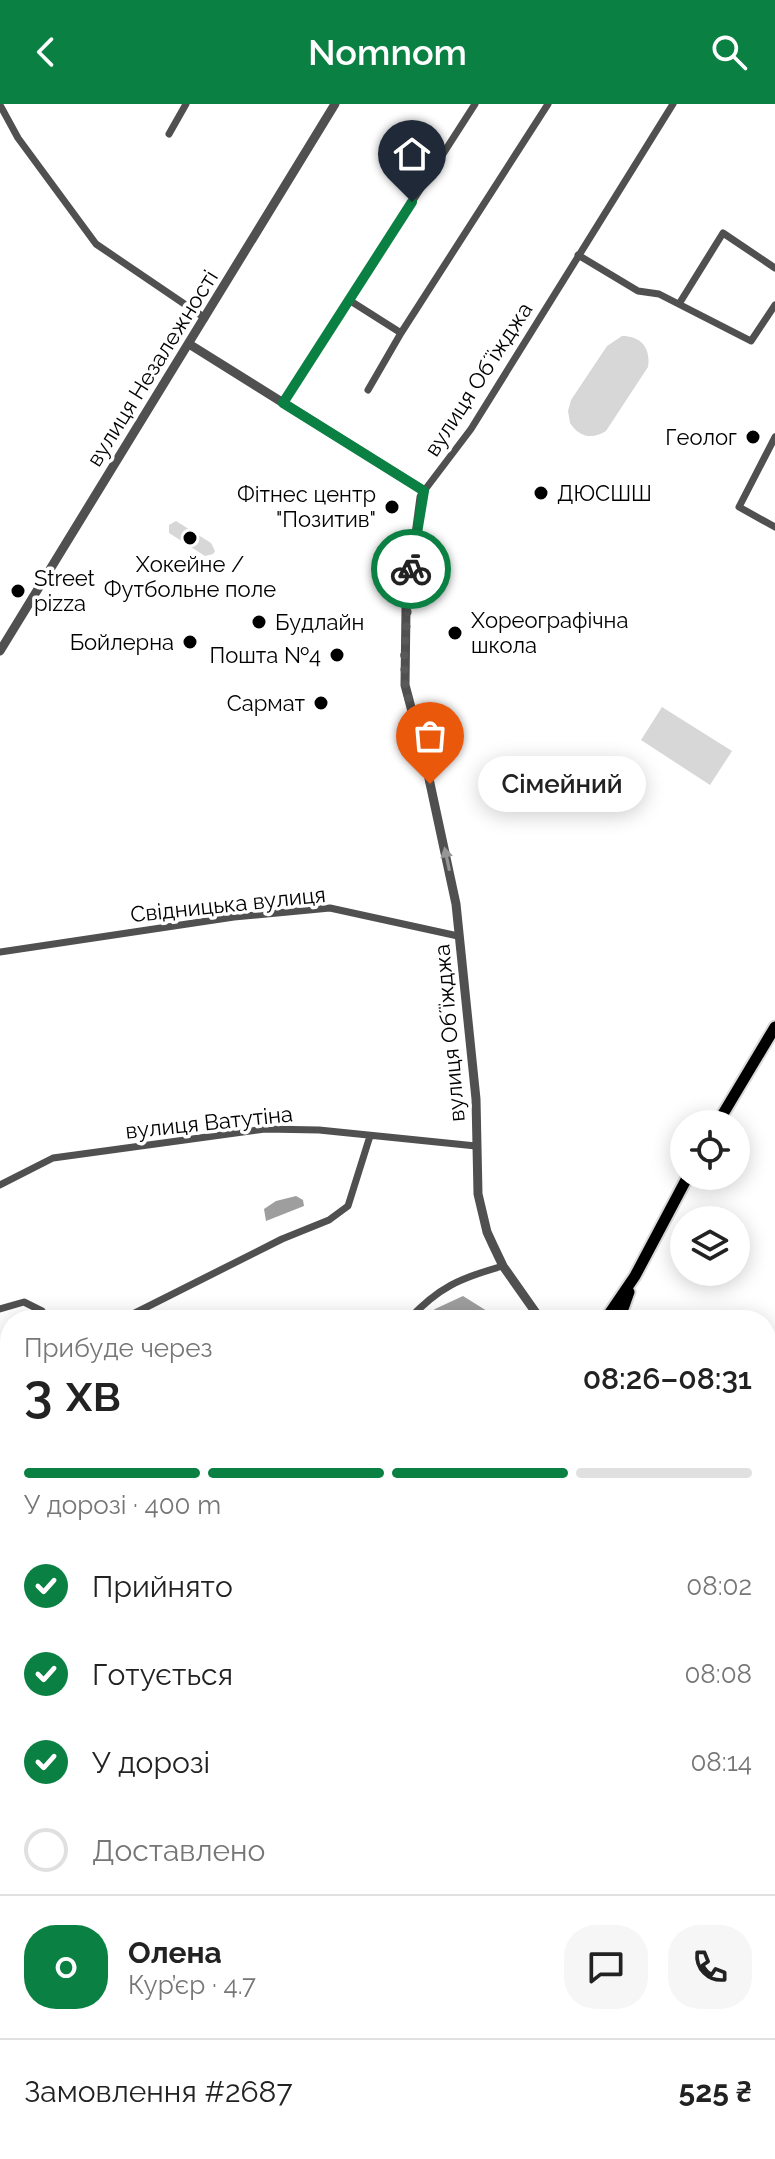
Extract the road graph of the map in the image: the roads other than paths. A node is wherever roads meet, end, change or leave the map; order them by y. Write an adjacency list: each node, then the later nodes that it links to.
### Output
1 (186, 104): 7 (street)
2 (335, 104): 13 (street, вулиця Незалежності)
3 (475, 104): 10 (street)
4 (548, 104): 14 (street)
5 (673, 104): 8 (street, вулиця Обʼїжджа)
6 (0, 105): 13 (street)
7 (169, 134)
8 (578, 255): 11 (street); 19 (street, вулиця Обʼїжджа)
9 (775, 268): 11 (street)
10 (349, 300): 14 (street); 17 (street)
11 (679, 304): 12 (street)
12 (775, 305)
13 (205, 318): 15 (street, вулиця Незалежності)
14 (401, 333): 16 (street)
15 (189, 344): 17 (street); 21 (street, вулиця Незалежності)
16 (368, 390)
17 (283, 403): 19 (street)
18 (775, 437): 20 (street)
19 (424, 491): 22 (street, вулиця Обʼїжджа, one-way to 19)
20 (775, 527)
21 (0, 651)
22 (458, 936): 23 (street, Свідницька вулиця); 27 (street, вулиця Обʼїжджа)
23 (0, 952)
24 (775, 1027): 25 (main road)
25 (725, 1110)
26 (370, 1136): 27 (street, вулиця Ватутіна); 28 (street, вулиця Ватутіна); 34 (street)
27 (476, 1146): 30 (street, вулиця Обʼїжджа)
28 (0, 1185)
29 (681, 1190): 31 (main road)
30 (503, 1266): 35 (street); 36 (street, вулиця Обʼїжджа)
31 (635, 1276): 37 (main road); 38 (main road)
32 (0, 1309): 33 (street)
33 (40, 1310)
34 (141, 1310)
35 (418, 1310)
36 (534, 1310)
37 (612, 1310)
38 (623, 1310)

